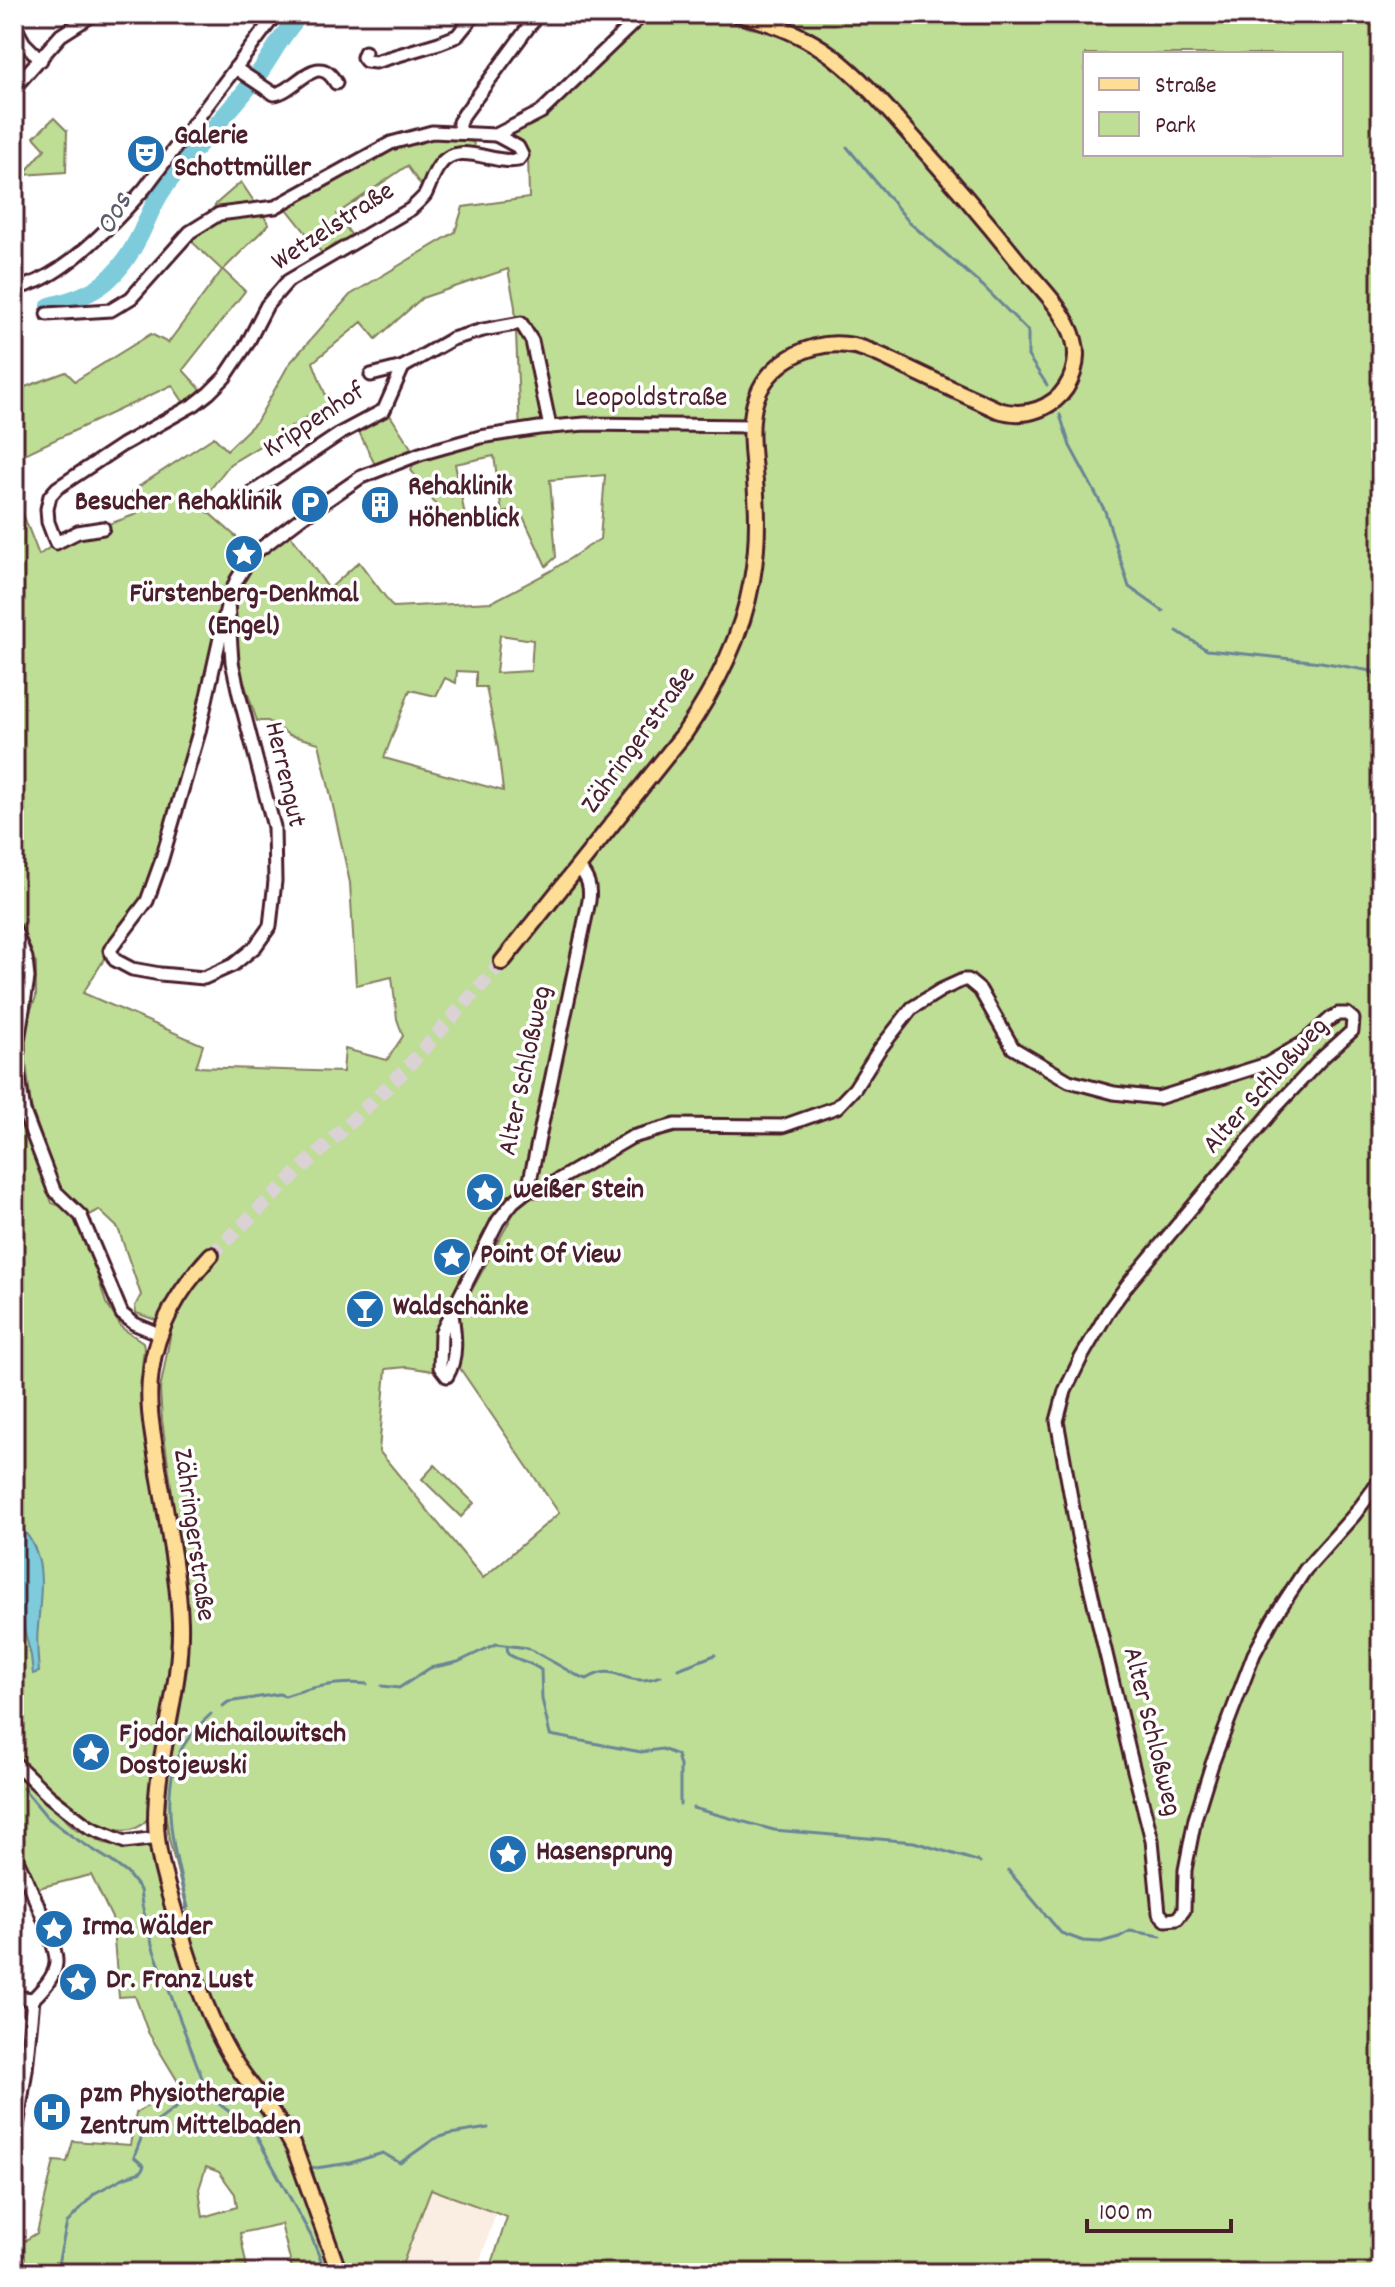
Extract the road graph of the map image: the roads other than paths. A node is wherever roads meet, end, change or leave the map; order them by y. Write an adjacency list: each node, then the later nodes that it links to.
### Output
1 (94, 14): 7 (street)
2 (276, 14): 12 (street)
3 (475, 14): 10 (street)
4 (520, 14): 8 (street)
5 (643, 14): 16 (street)
6 (737, 14): 21 (main road, Leopoldstraße)
7 (80, 18): 11 (street)
8 (535, 18): 15 (street)
9 (14, 25): 11 (street)
10 (365, 52)
11 (41, 60): 14 (street)
12 (240, 71): 13 (street); 17 (street)
13 (336, 83)
14 (14, 88)
15 (460, 133): 16 (street); 18 (street)
16 (496, 135): 24 (street, Wetzelstraße)
17 (14, 289)
18 (47, 314)
19 (403, 367): 20 (street, Krippenhof); 22 (street, Krippenhof); 23 (street, Krippenhof)
20 (371, 375)
21 (750, 426): 22 (street, Leopoldstraße); 26 (main road, Zähringerstraße)
22 (550, 427): 25 (street, Leopoldstraße)
23 (235, 504)
24 (103, 528)
25 (228, 602): 28 (street, Leopoldstraße); 28 (street, Herrengut)
26 (579, 867): 29 (main road, Zähringerstraße); 30 (street, Alter Schloßweg)
27 (14, 928): 33 (street)
28 (115, 960)
29 (502, 962)
30 (528, 1190): 32 (street); 34 (street, Alter Schloßweg)
31 (211, 1255): 33 (main road, Zähringerstraße)
32 (452, 1314)
33 (159, 1334): 36 (main road, Zähringerstraße)
34 (1381, 1479)
35 (14, 1762): 36 (street)
36 (157, 1838): 42 (main road, Zähringerstraße)
37 (14, 1853): 39 (street)
38 (14, 1997): 39 (street)
39 (33, 1999): 40 (street)
40 (20, 2076): 41 (street)
41 (14, 2146)
42 (336, 2270)

